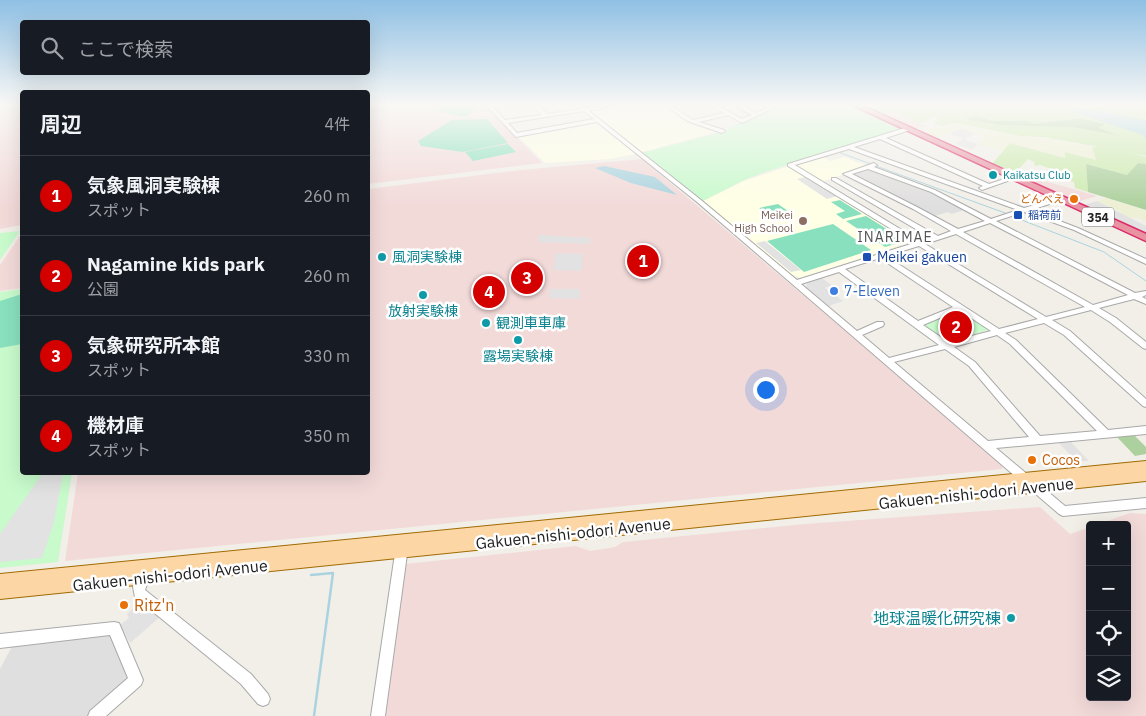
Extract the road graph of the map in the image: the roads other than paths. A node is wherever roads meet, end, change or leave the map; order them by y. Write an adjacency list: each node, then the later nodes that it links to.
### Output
1 (622, 139): 24 (street)
2 (875, 139): 5 (street)
3 (883, 139): 12 (street)
4 (929, 139): 9 (highway, 354)
5 (849, 147): 6 (street); 11 (street)
6 (886, 161): 7 (street); 13 (street)
7 (869, 167): 8 (street); 16 (street)
8 (848, 174): 10 (street); 17 (street)
9 (1013, 178): 12 (street); 14 (highway, 354)
10 (834, 179): 11 (street); 19 (street)
11 (820, 183): 20 (street)
12 (987, 185): 13 (street)
13 (976, 193): 15 (street)
14 (1060, 199): 15 (street); 18 (highway, 354)
15 (1024, 210): 16 (street); 22 (street)
16 (991, 221): 17 (street); 26 (street)
17 (956, 232): 19 (street); 29 (street)
18 (1143, 236)
19 (937, 238): 20 (street)
20 (920, 243): 21 (street); 30 (street)
21 (881, 256): 23 (street); 28 (street)
22 (1146, 262)
23 (840, 268): 24 (street); 32 (street)
24 (795, 282): 34 (street)
25 (1146, 293): 26 (street)
26 (1136, 296): 27 (street); 29 (street)
27 (1146, 302)
28 (960, 307): 32 (street); 33 (street)
29 (1093, 308): 30 (street); 36 (street)
30 (1047, 319): 33 (street); 38 (street)
31 (880, 324): 34 (street)
32 (917, 324): 35 (street)
33 (999, 332): 35 (street); 40 (street)
34 (856, 334): 37 (street)
35 (948, 346): 37 (street); 41 (street)
36 (1146, 346)
37 (888, 361): 42 (street)
38 (1146, 404)
39 (1146, 430): 40 (street)
40 (1106, 434): 41 (street)
41 (1038, 440): 42 (street)
42 (987, 445): 45 (street)
43 (1146, 466): 45 (main road, Gakuen-nishi-odori Avenue)
44 (1146, 476): 45 (main road, Gakuen-nishi-odori Avenue)
45 (1031, 483): 46 (street); 47 (main road, Gakuen-nishi-odori Avenue)
46 (1146, 503)
47 (402, 545): 48 (main road, Gakuen-nishi-odori Avenue); 49 (main road, Gakuen-nishi-odori Avenue); 54 (street)
48 (143, 578): 50 (main road, Gakuen-nishi-odori Avenue); 52 (street)
49 (0, 580)
50 (0, 592)
51 (0, 641): 53 (street)
52 (263, 698)
53 (95, 716)
54 (378, 716)

